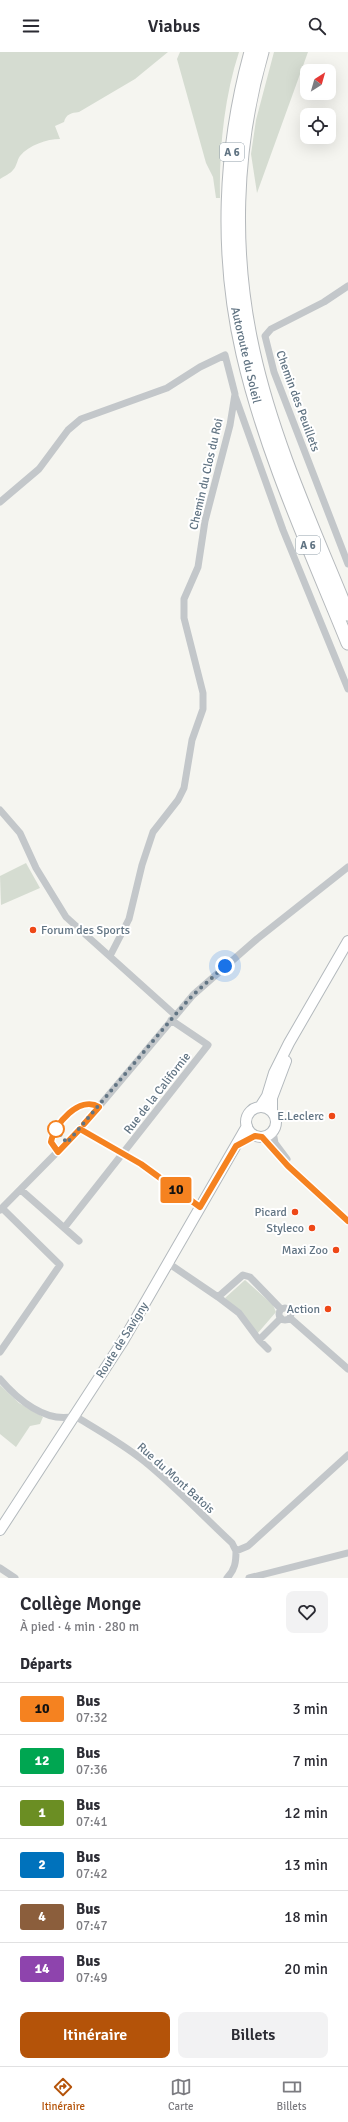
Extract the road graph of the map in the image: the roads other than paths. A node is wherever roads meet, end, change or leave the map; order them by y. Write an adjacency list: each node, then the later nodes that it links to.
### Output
1 (251, 52): 8 (highway, Autoroute du Soleil / A 6)
2 (262, 52): 7 (highway, Autoroute du Soleil / A 6)
3 (348, 286): 6 (street, Chemin des Peuillets)
4 (235, 394): 5 (street, Chemin du Clos du Roi); 9 (street); 13 (street, Chemin du Clos du Roi)
5 (0, 502)
6 (348, 564)
7 (348, 614)
8 (348, 643)
9 (348, 689)
10 (0, 810): 13 (street)
11 (348, 867): 14 (street)
12 (348, 941): 15 (main road)
13 (110, 956): 14 (street)
14 (173, 1017): 19 (street); 23 (street, Rue de la Californie)
15 (274, 1077): 16 (main road); 17 (main road)
16 (260, 1107): 17 (main road); 18 (main road)
17 (272, 1111): 20 (main road)
18 (247, 1126): 21 (main road); 22 (main road, Route de Savigny)
19 (80, 1129): 23 (street); 25 (street)
20 (273, 1132): 21 (main road); 24 (street)
21 (259, 1137): 22 (main road); 24 (street)
22 (236, 1146): 26 (main road, Route de Savigny)
23 (123, 1154): 26 (street); 29 (street, Rue de la Californie)
24 (293, 1169): 28 (street)
25 (21, 1190): 27 (street); 29 (street)
26 (200, 1207): 31 (main road, Route de Savigny)
27 (1, 1209): 38 (street)
28 (348, 1221)
29 (64, 1228): 30 (street)
30 (79, 1241)
31 (168, 1263): 32 (street); 41 (main road, Route de Savigny)
32 (218, 1297): 33 (street); 36 (street)
33 (281, 1309): 34 (street); 35 (street)
34 (281, 1318): 35 (street); 36 (street)
35 (290, 1318): 39 (street)
36 (259, 1340): 37 (street)
37 (268, 1349)
38 (0, 1352)
39 (348, 1369)
40 (0, 1379): 41 (street)
41 (75, 1416): 43 (main road, Route de Savigny); 44 (street, Rue du Mont Batois)
42 (348, 1455): 44 (street)
43 (0, 1530)
44 (236, 1551): 48 (street)
45 (348, 1553): 49 (street)
46 (0, 1568): 47 (street)
47 (15, 1578)
48 (227, 1578)
49 (249, 1578)

